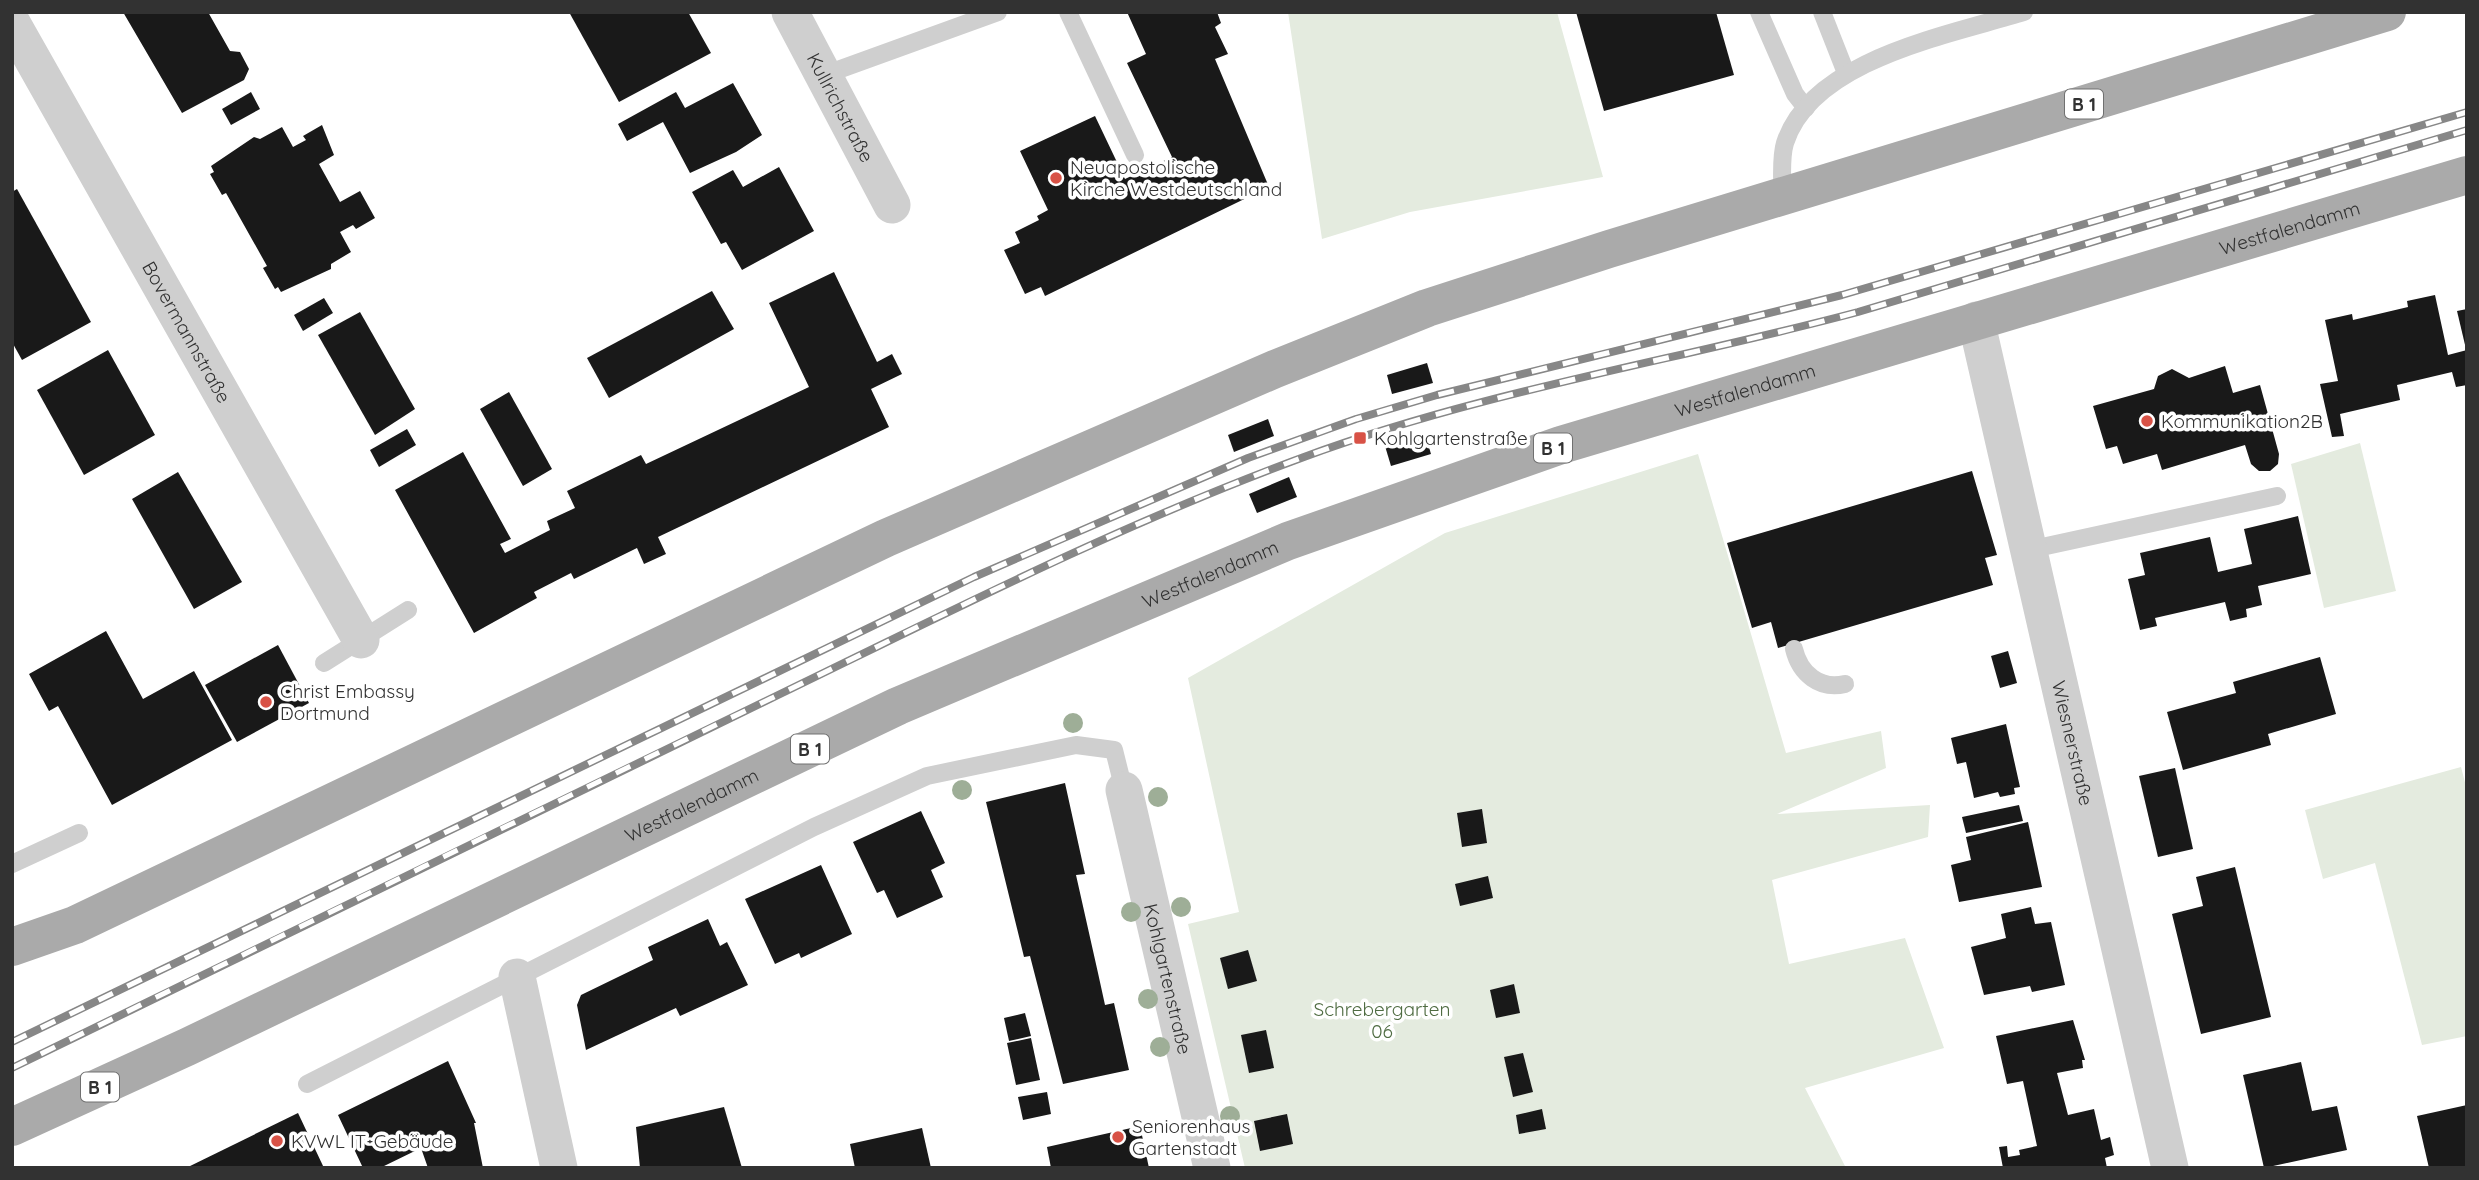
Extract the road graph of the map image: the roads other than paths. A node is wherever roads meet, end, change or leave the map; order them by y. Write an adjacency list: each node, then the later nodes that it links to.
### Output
1 (790, 12): 10 (street, Kullrichstraße)
2 (998, 12): 10 (lane)
3 (1068, 12): 12 (lane)
4 (1759, 12): 11 (lane)
5 (1822, 12): 9 (lane)
6 (2024, 12): 9 (lane)
7 (2387, 12): 14 (main road, B 1)
8 (12, 23): 20 (street, Bovermannstraße)
9 (1846, 73): 11 (lane)
10 (824, 75): 15 (street, Kullrichstraße)
11 (1806, 108): 14 (lane)
12 (1135, 155)
13 (2467, 175): 16 (main road, Westfalendamm / B 1)
14 (1782, 197): 27 (main road, B 1)
15 (892, 205)
16 (1976, 320): 18 (street, Wiesnerstraße); 32 (main road, Westfalendamm / B 1)
17 (2277, 496): 18 (lane)
18 (2028, 550): 35 (street, Wiesnerstraße)
19 (408, 610): 20 (lane)
20 (360, 640): 22 (lane)
21 (1794, 649): 23 (lane)
22 (324, 663)
23 (1845, 684)
24 (1124, 790): 30 (lane); 34 (street, Kohlgartenstraße)
25 (79, 833): 26 (lane)
26 (12, 864)
27 (75, 925): 28 (main road); 29 (main road)
28 (12, 947)
29 (12, 970)
30 (517, 977): 31 (lane); 33 (street)
31 (307, 1084)
32 (12, 1127)
33 (559, 1168)
34 (1212, 1168)
35 (2170, 1168)

